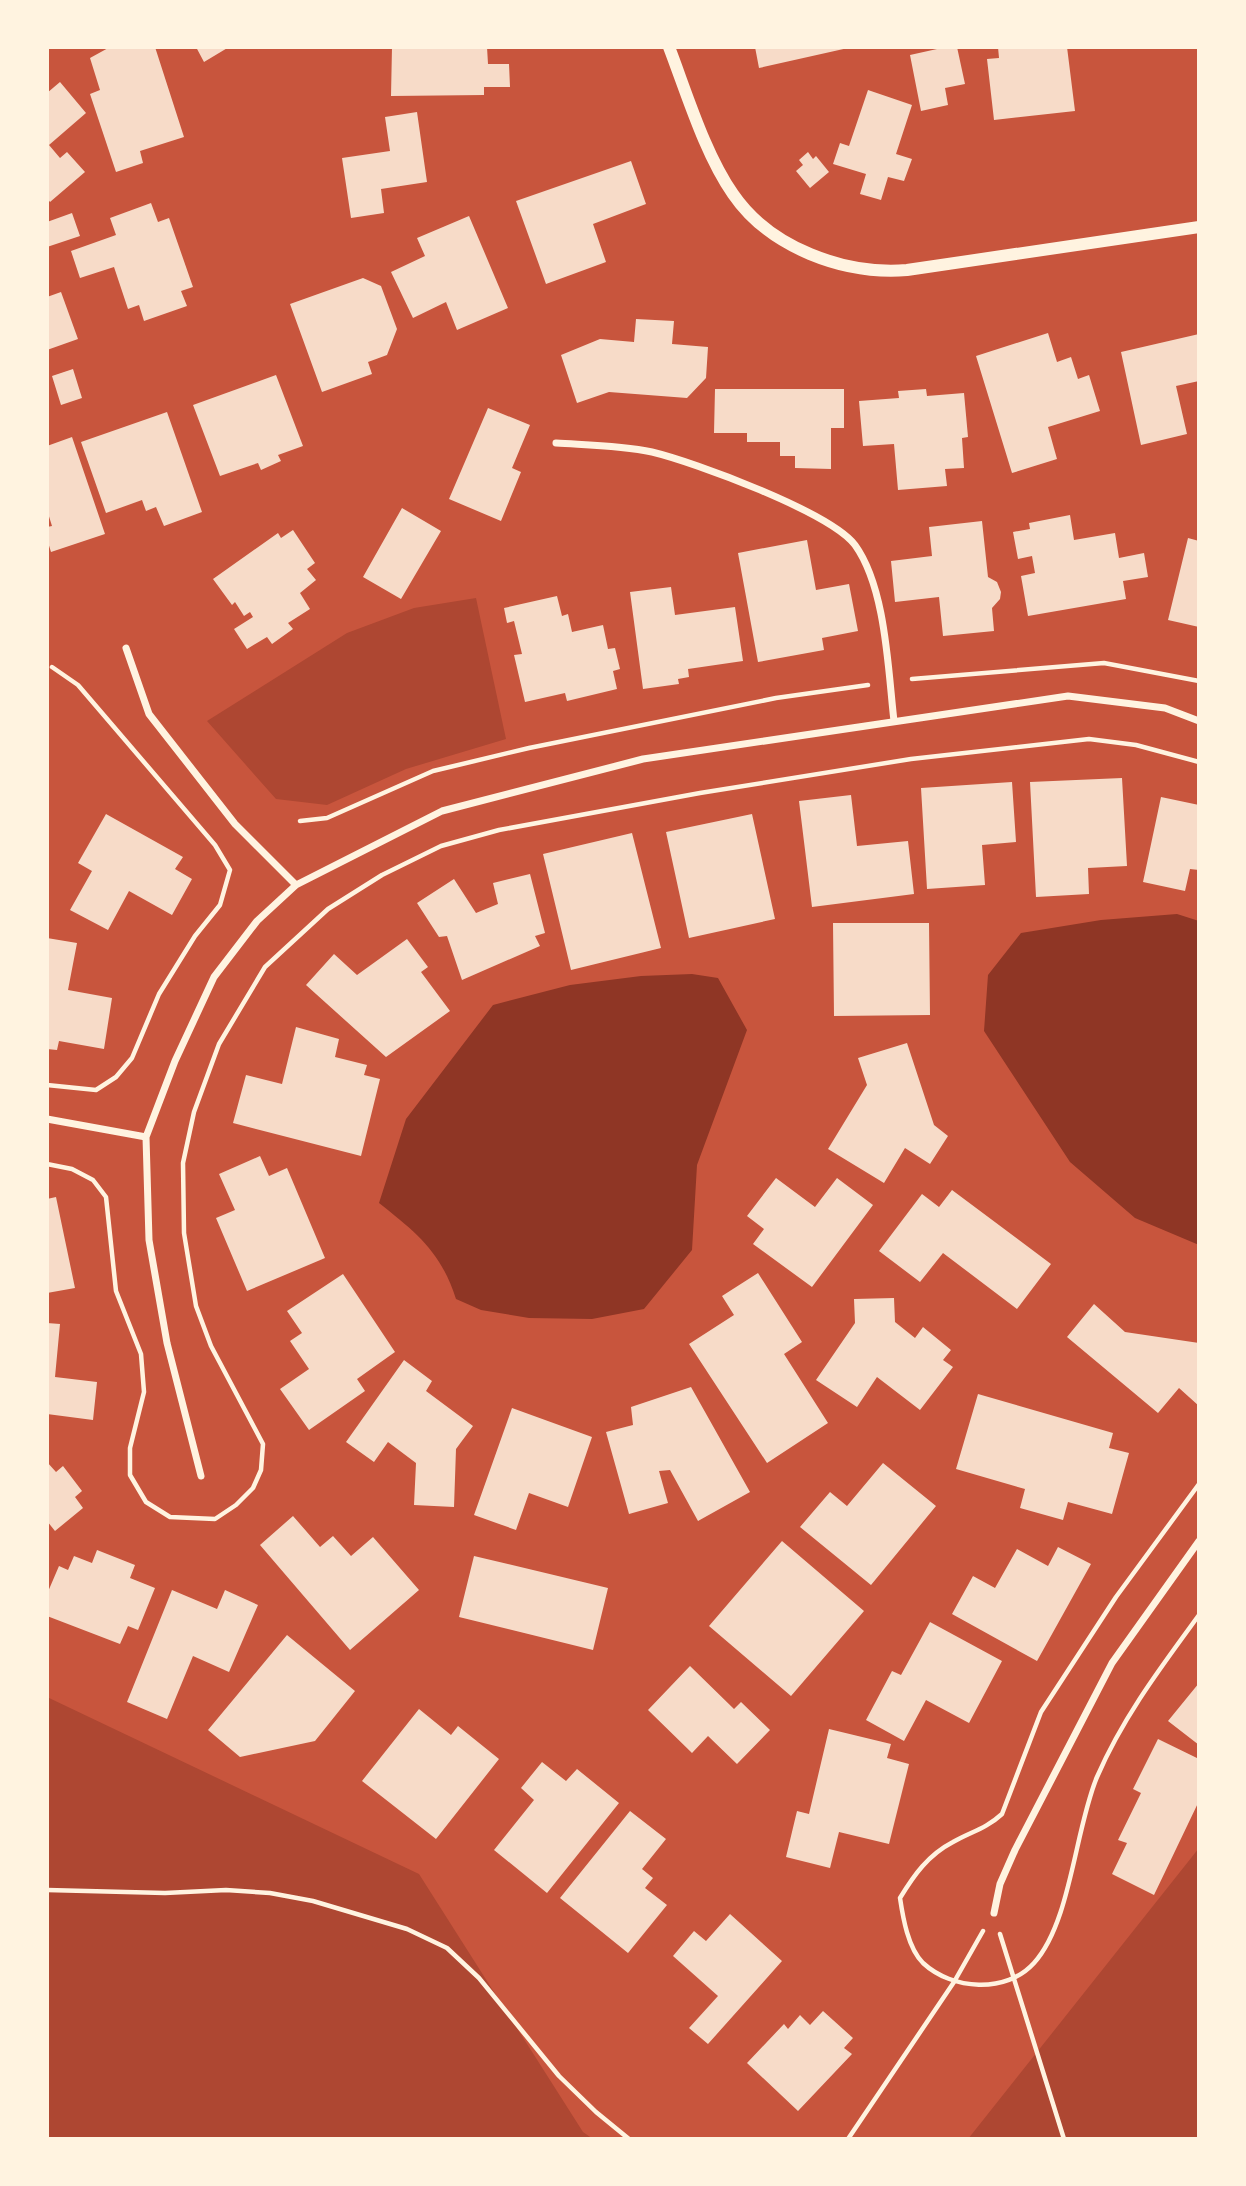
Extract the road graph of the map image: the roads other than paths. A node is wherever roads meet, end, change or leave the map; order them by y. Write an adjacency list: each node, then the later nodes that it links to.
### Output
1 (669, 47): 2 (street)
2 (1199, 227)
3 (556, 443): 5 (street)
4 (127, 648): 7 (street)
5 (894, 721): 6 (street); 7 (street)
6 (1199, 721)
7 (296, 886): 9 (street)
8 (47, 1119): 9 (street)
9 (146, 1137): 10 (street)
10 (201, 1476)
11 (1199, 1541): 12 (street)
12 (993, 1913)

